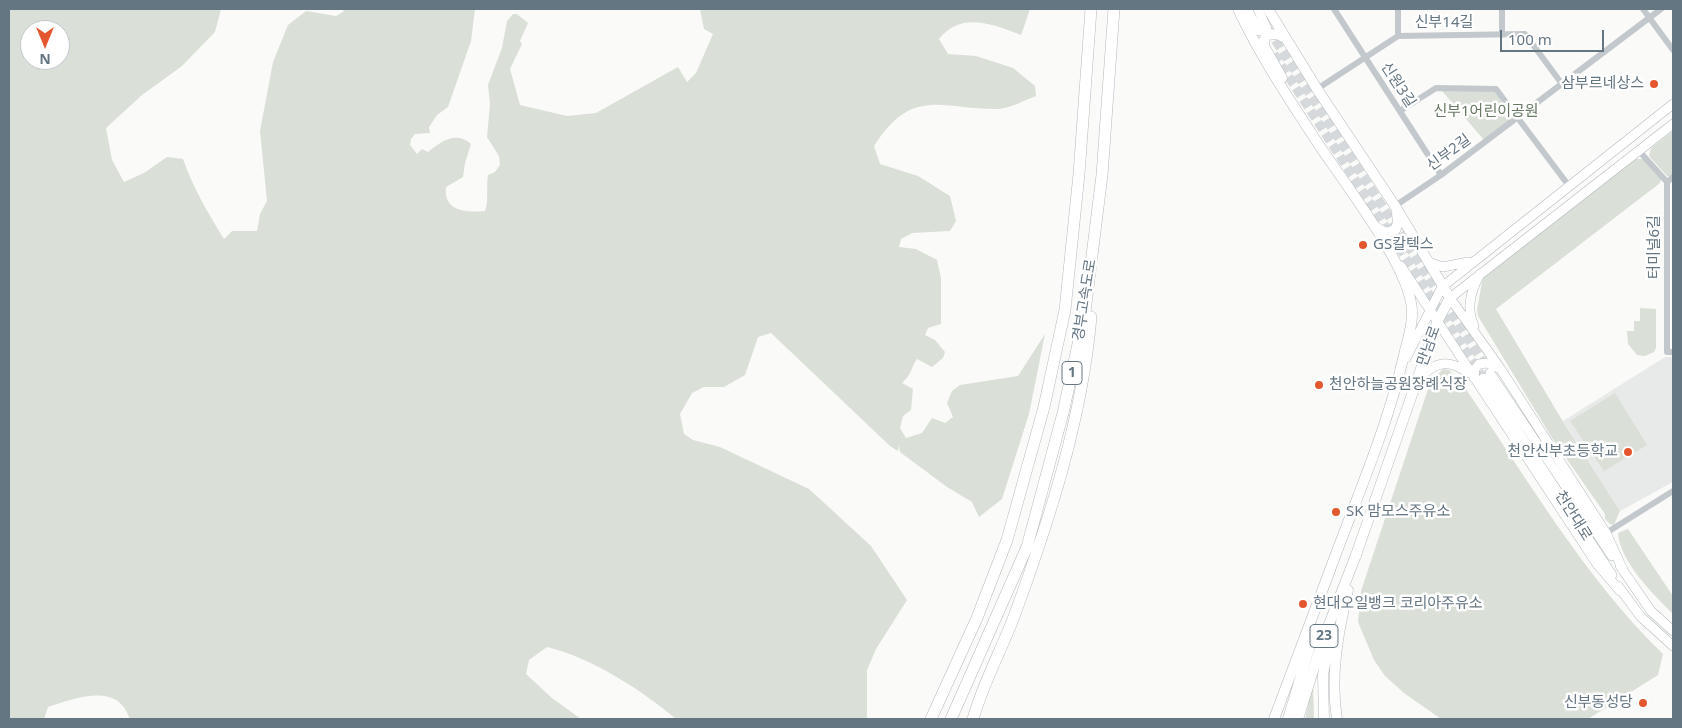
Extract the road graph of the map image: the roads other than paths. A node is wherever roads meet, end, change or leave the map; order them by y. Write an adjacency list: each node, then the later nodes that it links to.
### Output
1 (1091, 9): 56 (highway, 경부고속도로 / 1)
2 (1114, 9): 26 (highway, 경부고속도로 / 1)
3 (1238, 9): 24 (main road)
4 (1247, 9): 5 (main road)
5 (1258, 9)
6 (1268, 9): 15 (main road)
7 (1334, 9): 17 (street, 신원3길)
8 (1398, 9): 14 (street)
9 (1502, 9): 13 (street)
10 (1643, 9): 12 (street)
11 (1661, 9): 12 (street, 신부2길)
12 (1649, 17): 16 (street); 18 (street, 신부2길)
13 (1502, 35): 14 (street, 신부14길); 18 (street, 신부14길)
14 (1398, 36): 17 (street, 신부14길)
15 (1286, 39): 19 (main road); 24 (main road)
16 (1673, 50)
17 (1366, 57): 19 (street, 신부14길); 21 (street, 신원3길)
18 (1562, 84): 22 (street, 신부2길)
19 (1317, 89): 31 (main road)
20 (1673, 104): 30 (main road)
21 (1400, 111): 22 (street); 27 (street, 신원3길)
22 (1518, 117): 27 (street, 신부2길); 30 (street)
23 (1673, 124): 25 (main road, 만남로)
24 (1312, 134): 32 (main road)
25 (1639, 151): 29 (street); 37 (main road, 만남로)
26 (1102, 175): 57 (highway, 경부고속도로 / 1); 58 (highway)
27 (1441, 175): 31 (street, 신부2길)
28 (1673, 177): 29 (street)
29 (1667, 182): 34 (street, 터미널6길)
30 (1569, 186): 35 (main road)
31 (1395, 206): 32 (main road); 36 (main road)
32 (1372, 225): 33 (main road)
33 (1381, 238): 40 (main road); 45 (main road)
34 (1670, 241): 43 (street, 터미널6길)
35 (1477, 258): 36 (main road); 38 (main road)
36 (1427, 262): 38 (main road)
37 (1483, 270): 39 (main road, 만남로); 42 (main road)
38 (1442, 287): 39 (main road); 40 (main road, 만남로)
39 (1450, 298): 41 (main road, 만남로); 42 (main road)
40 (1429, 309): 41 (main road); 45 (main road, 만남로)
41 (1438, 320): 46 (main road); 47 (main road, 만남로)
42 (1481, 342): 44 (main road)
43 (1670, 352)
44 (1501, 370): 46 (main road); 49 (main road)
45 (1400, 372): 51 (main road, 만남로)
46 (1482, 376): 47 (main road); 52 (main road, 천안대로); 54 (main road)
47 (1414, 386): 50 (main road, 만남로)
48 (1673, 491): 49 (street)
49 (1606, 533): 52 (main road)
50 (1356, 555): 62 (main road, 만남로 / 23); 63 (main road); 64 (main road)
51 (1330, 570): 55 (main road); 61 (main road, 만남로 / 23)
52 (1623, 570): 53 (main road, 천안대로)
53 (1673, 631)
54 (1673, 646)
55 (1287, 690): 59 (main road); 60 (main road)
56 (930, 719)
57 (951, 719)
58 (973, 719)
59 (1274, 719)
60 (1278, 719)
61 (1288, 719)
62 (1298, 719)
63 (1324, 719)
64 (1336, 719)

